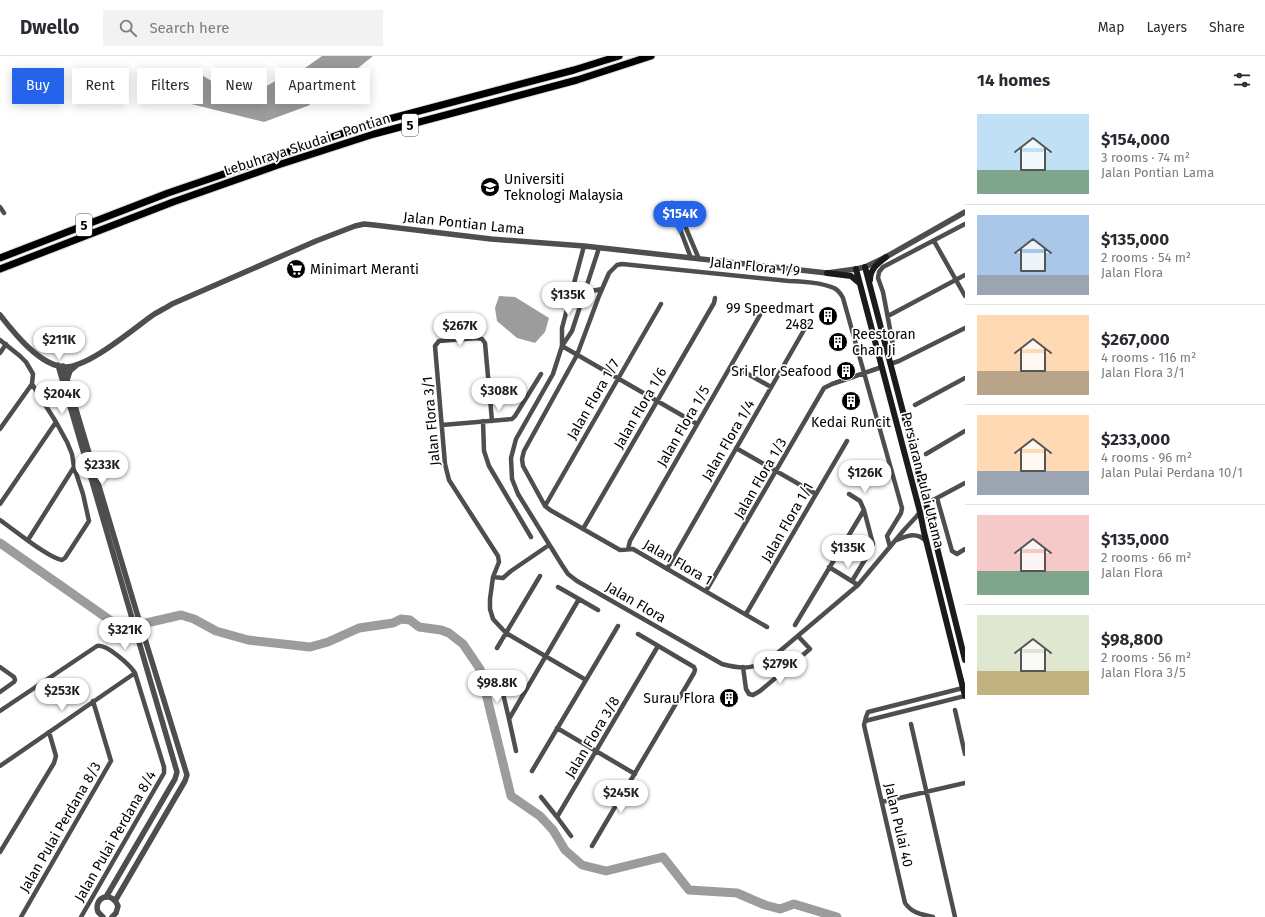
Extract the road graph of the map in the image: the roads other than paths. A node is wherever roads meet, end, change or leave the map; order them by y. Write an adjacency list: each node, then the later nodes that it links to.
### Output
1 (619, 56): 11 (highway, Lebuhraya Skudai - Pontian / 5)
2 (651, 56): 15 (highway, Lebuhraya Skudai - Pontian / 5)
3 (0, 207): 5 (street)
4 (965, 212): 10 (street, Jalan Pontian Lama)
5 (4, 213)
6 (965, 224): 7 (street)
7 (934, 241): 20 (street); 31 (street)
8 (584, 246): 9 (street, Jalan Pontian Lama); 37 (street, Jalan Flora); 43 (street, Jalan Pontian Lama)
9 (599, 248): 12 (street, Jalan Pontian Lama); 19 (street, Jalan Flora)
10 (886, 257): 14 (street, Jalan Pontian Lama); 24 (main road)
11 (0, 258)
12 (691, 258): 13 (street, Jalan Pontian Lama); 13 (street)
13 (699, 259): 17 (street, Jalan Pontian Lama)
14 (865, 266): 16 (street, Jalan Pontian Lama); 24 (main road, Persiaran Pulai Utama)
15 (0, 270)
16 (856, 270): 17 (street, Jalan Pontian Lama); 23 (main road, Persiaran Pulai Utama)
17 (827, 273): 23 (main road)
18 (965, 275): 20 (street)
19 (590, 276): 21 (street); 25 (street, Jalan Flora)
20 (956, 280): 26 (street); 31 (street)
21 (596, 289): 22 (street); 25 (street)
22 (602, 289): 39 (street, Jalan Flora 1/9); 46 (street, Jalan Flora 1/9)
23 (862, 289): 45 (main road, Persiaran Pulai Utama)
24 (871, 290): 42 (main road, Persiaran Pulai Utama)
25 (586, 292): 37 (street, Jalan Flora)
26 (965, 296)
27 (715, 298): 54 (street, Jalan Flora 1/6)
28 (661, 304): 49 (street, Jalan Flora 1/7)
29 (0, 315): 40 (street, Jalan Pontian Lama)
30 (760, 315): 41 (street, Jalan Flora 1/5)
31 (888, 316): 36 (street)
32 (808, 323): 53 (street, Jalan Flora 1/4)
33 (965, 328): 42 (street)
34 (0, 340): 35 (street)
35 (6, 344): 38 (street); 52 (street)
36 (893, 345)
37 (562, 346): 39 (street); 84 (street, Jalan Flora)
38 (0, 353)
39 (577, 355): 49 (street); 65 (street, Jalan Flora 1/9)
40 (43, 359): 44 (street, Jalan Pontian Lama); 48 (street)
41 (732, 364): 53 (street); 59 (street, Jalan Flora 1/5)
42 (890, 364): 45 (main road); 73 (main road, Persiaran Pulai Utama)
43 (77, 365): 44 (street, Jalan Pontian Lama); 51 (street)
44 (60, 366): 48 (street); 51 (street)
45 (882, 366): 46 (street, Jalan Flora 1/3); 77 (main road, Persiaran Pulai Utama)
46 (864, 373): 68 (street, Jalan Flora 1/3); 85 (street, Jalan Flora 1/9)
47 (541, 374): 57 (street)
48 (61, 376): 139 (street)
49 (618, 378): 54 (street); 75 (street, Jalan Flora 1/7)
50 (965, 378): 55 (street)
51 (67, 380): 140 (street)
52 (32, 384): 58 (street); 61 (street)
53 (771, 387): 64 (street, Jalan Flora 1/4)
54 (657, 401): 59 (street); 79 (street, Jalan Flora 1/6)
55 (916, 405)
56 (483, 421): 57 (street); 60 (street); 80 (street)
57 (492, 421): 60 (street, Jalan Flora 3/1)
58 (56, 422): 67 (street); 74 (street)
59 (697, 424): 86 (street, Jalan Flora 1/5)
60 (442, 425): 91 (street, Jalan Flora 3/1)
61 (0, 429)
62 (965, 431): 66 (street)
63 (847, 441): 70 (street, Jalan Flora 1/1)
64 (736, 448): 68 (street); 89 (street, Jalan Flora 1/4)
65 (524, 451): 75 (street, Jalan Flora 1)
66 (926, 454)
67 (74, 467): 81 (street); 81 (street)
68 (776, 471): 70 (street); 95 (street, Jalan Flora 1/3)
69 (965, 483): 72 (street)
70 (816, 494): 98 (street, Jalan Flora 1/1)
71 (849, 494): 76 (street)
72 (937, 498): 73 (street); 87 (street)
73 (926, 503): 108 (main road, Persiaran Pulai Utama)
74 (0, 504)
75 (545, 506): 79 (street, Jalan Flora 1)
76 (864, 510): 88 (street); 92 (street)
77 (920, 512): 82 (street, Jalan Flora); 83 (main road, Persiaran Pulai Utama)
78 (0, 520): 81 (street)
79 (583, 529): 86 (street, Jalan Flora 1)
80 (531, 537)
81 (28, 540)
82 (895, 541): 83 (street, Jalan Flora); 85 (street, Jalan Flora)
83 (926, 541): 114 (main road, Persiaran Pulai Utama)
84 (549, 545): 91 (street); 110 (street, Jalan Flora)
85 (890, 547): 93 (street, Jalan Flora)
86 (628, 549): 89 (street, Jalan Flora 1)
87 (965, 549)
88 (829, 567): 92 (street); 99 (street)
89 (667, 569): 95 (street, Jalan Flora 1)
90 (540, 576): 102 (street)
91 (493, 578): 102 (street, Jalan Flora 3/1)
92 (852, 581): 93 (street)
93 (858, 585): 104 (street, Jalan Flora)
94 (558, 587): 96 (street)
95 (706, 591): 98 (street, Jalan Flora 1)
96 (579, 599): 97 (street); 107 (street)
97 (598, 610)
98 (746, 614): 101 (street, Jalan Flora 1)
99 (794, 625)
100 (618, 626): 112 (street)
101 (767, 627)
102 (506, 633): 106 (street); 107 (street, Jalan Flora 3/1)
103 (638, 634): 105 (street)
104 (798, 636): 110 (street, Jalan Flora); 110 (street)
105 (658, 646): 126 (street, Jalan Flora 3/8); 130 (street)
106 (498, 648)
107 (546, 656): 112 (street, Jalan Flora 3/1); 120 (street)
108 (965, 660)
109 (0, 667): 115 (street)
110 (743, 668)
111 (135, 673): 117 (street); 119 (street); 144 (street, Jalan Pulai Perdana 8/4)
112 (586, 680): 123 (street)
113 (501, 685): 120 (street)
114 (964, 688): 116 (main road, Persiaran Pulai Utama); 121 (street)
115 (0, 692)
116 (965, 696): 121 (street)
117 (93, 701): 124 (street); 143 (street, Jalan Pulai Perdana 8/3)
118 (955, 710): 127 (street)
119 (0, 711)
120 (509, 719): 125 (street)
121 (865, 721): 134 (street, Jalan Pulai 40)
122 (911, 724): 132 (street)
123 (558, 728): 126 (street); 129 (street)
124 (49, 732): 128 (street); 138 (street)
125 (516, 751)
126 (596, 751): 130 (street); 135 (street, Jalan Flora 3/8)
127 (965, 754)
128 (0, 766)
129 (532, 771)
130 (635, 774): 137 (street)
131 (965, 784): 132 (street)
132 (926, 792): 134 (street); 148 (street)
133 (541, 797): 135 (street)
134 (882, 802): 147 (street, Jalan Pulai 40)
135 (557, 817): 136 (street)
136 (571, 836)
137 (592, 846)
138 (0, 852)
139 (106, 897): 140 (street); 141 (street)
140 (115, 901): 142 (street)
141 (97, 910): 145 (street); 146 (street)
142 (116, 916)
143 (20, 917)
144 (81, 917)
145 (93, 917)
146 (103, 917)
147 (932, 917)
148 (954, 917)

